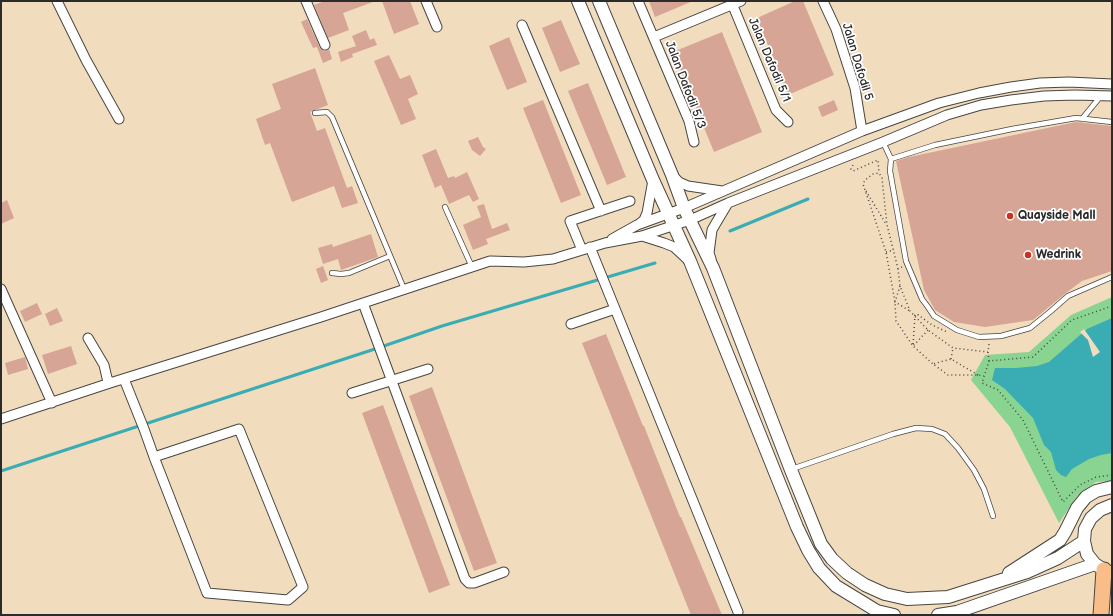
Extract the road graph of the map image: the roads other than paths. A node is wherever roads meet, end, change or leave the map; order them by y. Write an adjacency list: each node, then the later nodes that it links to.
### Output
1 (57, 1): 18 (street)
2 (306, 1): 12 (street)
3 (426, 1): 10 (street)
4 (578, 1): 26 (street)
5 (599, 1): 25 (street)
6 (638, 1): 11 (street, Jalan Dafodil 5/3)
7 (823, 1): 21 (street, Jalan Dafodil 5)
8 (735, 2): 11 (street); 19 (street, Jalan Dafodil 5/1)
9 (522, 25): 32 (street)
10 (437, 27)
11 (654, 37): 22 (street, Jalan Dafodil 5/3)
12 (325, 46)
13 (1112, 84): 21 (street)
14 (1101, 95): 15 (street); 17 (lane); 23 (street)
15 (1112, 96)
16 (314, 113): 40 (lane)
17 (1082, 119): 20 (lane); 24 (lane)
18 (119, 120)
19 (788, 122)
20 (1112, 122)
21 (862, 131): 27 (street)
22 (694, 142)
23 (883, 142): 24 (lane); 29 (street)
24 (891, 159): 45 (lane)
25 (672, 175): 27 (street); 31 (street)
26 (653, 180): 33 (street); 35 (street)
27 (722, 191): 31 (street)
28 (630, 201): 32 (street)
29 (728, 204): 34 (street); 43 (street)
30 (445, 207): 42 (lane)
31 (684, 208): 33 (street); 34 (street)
32 (601, 211): 39 (street)
33 (668, 214): 35 (street); 36 (street)
34 (690, 220): 36 (street); 43 (street)
35 (638, 225): 38 (street)
36 (674, 226): 37 (street); 41 (street)
37 (642, 236): 38 (street); 41 (street)
38 (605, 242): 39 (street)
39 (586, 248): 42 (street); 49 (street)
40 (390, 256): 44 (lane); 47 (lane)
41 (690, 261): 69 (street)
42 (472, 267): 47 (street)
43 (713, 268): 60 (street)
44 (332, 274)
45 (1112, 277)
46 (1, 289): 57 (street)
47 (404, 290): 48 (street)
48 (363, 303): 53 (street); 55 (street)
49 (615, 309): 50 (street); 68 (street)
50 (571, 324)
51 (88, 338): 54 (street)
52 (428, 369): 55 (street)
53 (124, 379): 54 (street); 59 (street)
54 (108, 381): 57 (street)
55 (392, 381): 56 (street); 66 (street)
56 (352, 394)
57 (52, 403): 58 (street)
58 (1, 419)
59 (154, 457): 59 (street)
60 (791, 470): 63 (lane); 67 (street)
61 (1112, 487): 67 (street)
62 (1112, 505): 64 (street)
63 (993, 516)
64 (1084, 541): 65 (street); 67 (street)
65 (1104, 569): 70 (street); 71 (main road)
66 (504, 572)
67 (994, 582)
68 (738, 612)
69 (894, 615)
70 (938, 615)
71 (1101, 615)

